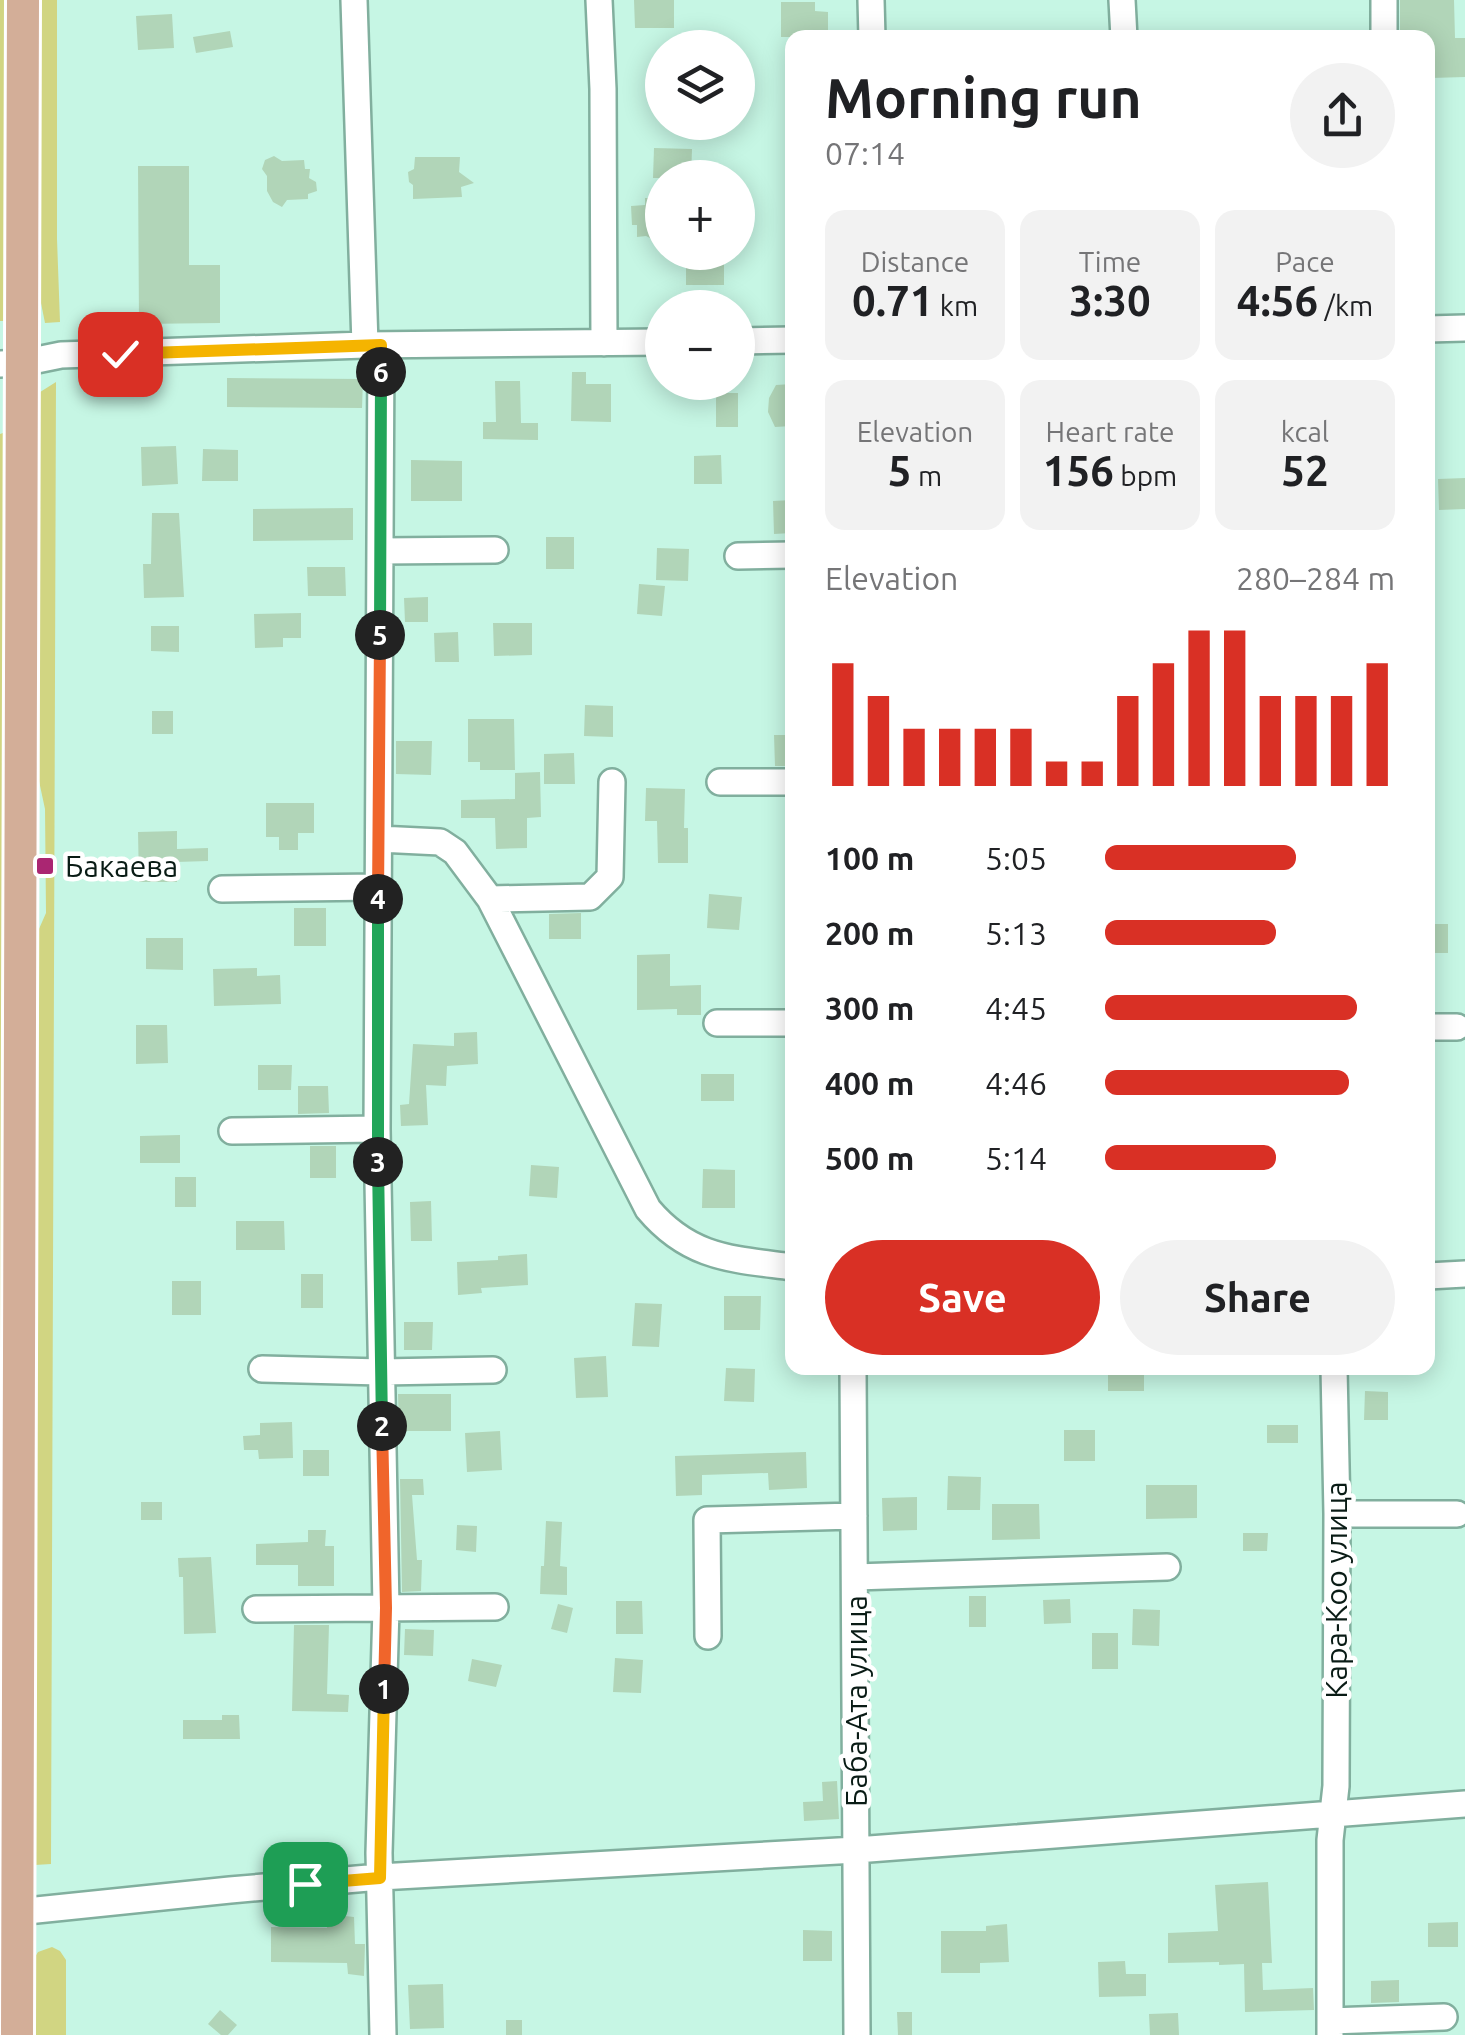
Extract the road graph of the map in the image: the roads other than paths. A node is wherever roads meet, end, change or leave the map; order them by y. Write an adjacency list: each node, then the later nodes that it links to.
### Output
1 (24, 0): 17 (main road)
2 (354, 0): 16 (street)
3 (599, 0): 14 (street)
4 (872, 0): 7 (street)
5 (1122, 0): 8 (street)
6 (1384, 0): 9 (street)
7 (872, 30)
8 (1124, 30)
9 (1384, 30)
10 (1465, 328): 11 (street)
11 (1435, 329)
12 (785, 340): 13 (street)
13 (755, 341)
14 (604, 342): 15 (street); 16 (street)
15 (645, 342)
16 (373, 345): 17 (street); 20 (street)
17 (11, 364): 18 (main road)
18 (11, 400): 57 (main road)
19 (495, 550): 20 (street)
20 (381, 551): 26 (street)
21 (785, 555): 22 (street)
22 (738, 556)
23 (612, 782): 29 (street)
24 (720, 782): 25 (street)
25 (785, 782)
26 (379, 839): 27 (street); 29 (street)
27 (378, 887): 28 (street); 34 (street)
28 (222, 889)
29 (490, 898): 36 (street)
30 (717, 1023): 31 (street)
31 (785, 1023)
32 (1435, 1027): 33 (street)
33 (1457, 1027)
34 (378, 1129): 35 (street); 41 (street)
35 (232, 1131)
36 (785, 1266)
37 (1465, 1274): 38 (street)
38 (1435, 1276)
39 (262, 1369): 41 (street)
40 (492, 1370): 41 (street)
41 (381, 1372): 50 (street)
42 (853, 1375): 46 (street, Баба-Ата улица)
43 (1334, 1375): 44 (street, Кара-Коо улица)
44 (1337, 1514): 45 (street); 54 (street, Кара-Коо улица)
45 (1456, 1514)
46 (854, 1516): 48 (street, Баба-Ата улица); 52 (street)
47 (1167, 1567): 48 (street)
48 (855, 1577): 55 (street, Баба-Ата улица)
49 (495, 1607): 50 (street)
50 (386, 1608): 51 (street); 56 (street)
51 (256, 1609)
52 (708, 1636)
53 (1465, 1804): 54 (street)
54 (1334, 1812): 55 (street); 59 (street, Кара-Коо улица)
55 (856, 1850): 56 (street); 62 (street, Баба-Ата улица)
56 (380, 1878): 57 (street); 61 (street)
57 (8, 1913): 60 (main road)
58 (1444, 2017): 59 (street)
59 (1330, 2028)
60 (16, 2035)
61 (383, 2035)
62 (857, 2035)

